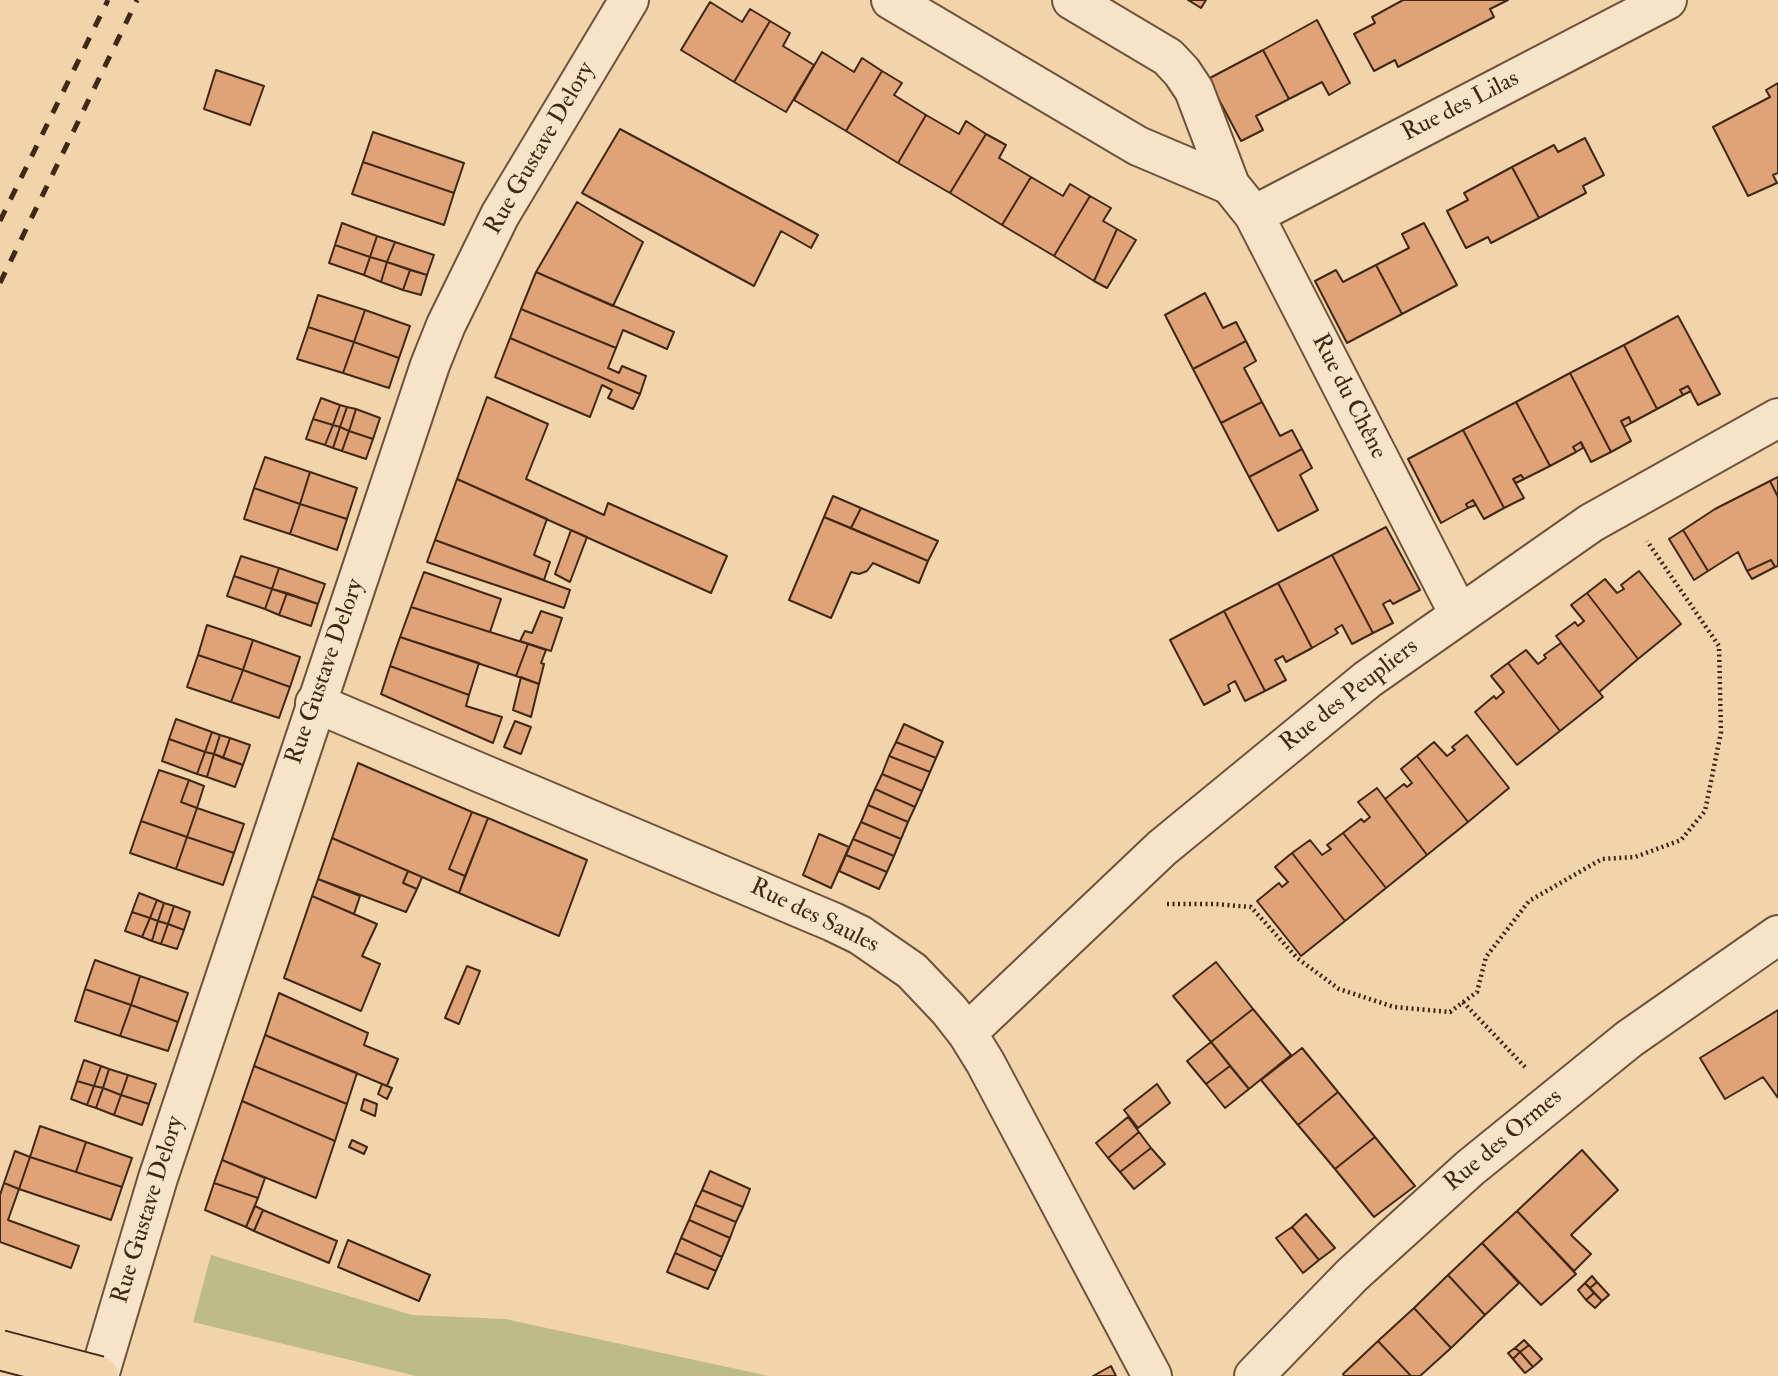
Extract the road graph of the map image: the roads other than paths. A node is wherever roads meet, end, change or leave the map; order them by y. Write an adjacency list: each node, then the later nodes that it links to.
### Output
1 (629, 0): 9 (street, Rue Gustave Delory)
2 (891, 0): 5 (street, Rue du Chêne)
3 (1072, 0): 5 (street, Rue du Chêne)
4 (1667, 0): 6 (street, Rue des Lilas)
5 (1230, 186): 6 (street, Rue du Chêne)
6 (1254, 215): 8 (street, Rue du Chêne)
7 (1778, 418): 8 (street, Rue des Peupliers)
8 (1459, 614): 11 (street, Rue des Peupliers)
9 (315, 702): 11 (street, Rue des Saules); 13 (street, Rue Gustave Delory)
10 (1778, 935): 15 (street, Rue des Ormes)
11 (967, 1033): 14 (street, Rue des Saules)
12 (0, 1350): 13 (highway, bridge)
13 (99, 1376)
14 (1152, 1376)
15 (1254, 1376)

